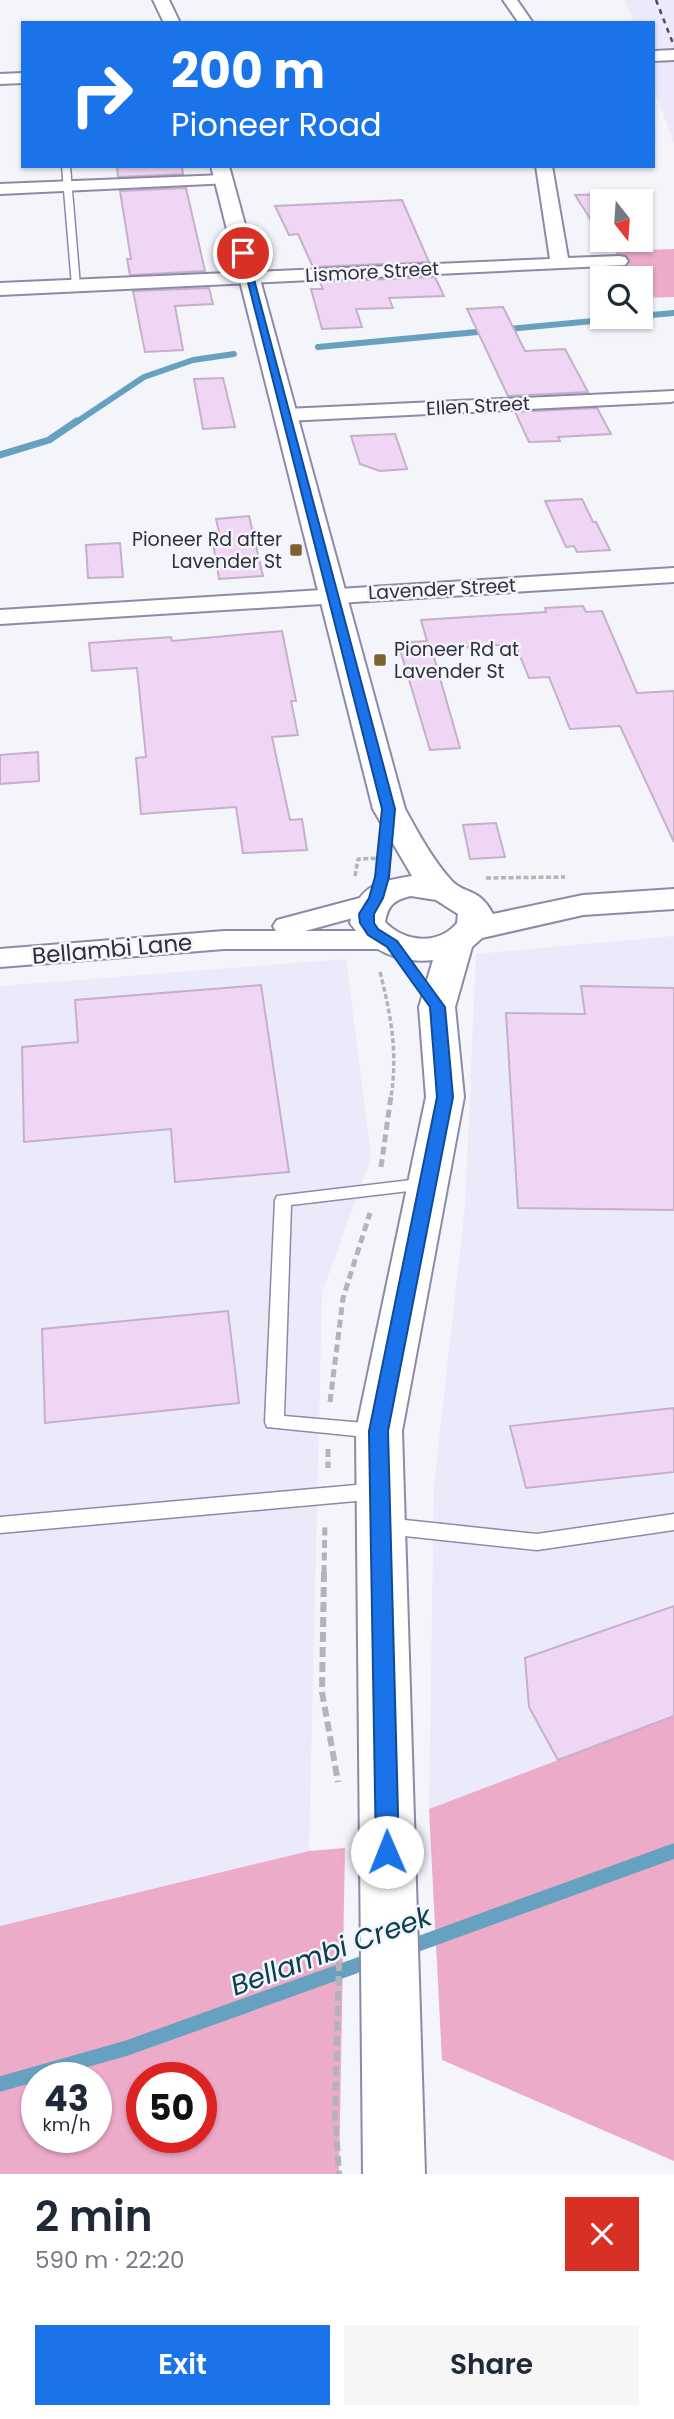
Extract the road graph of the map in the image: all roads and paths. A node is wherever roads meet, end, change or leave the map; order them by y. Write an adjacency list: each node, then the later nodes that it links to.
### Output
1 (161, 0): 3 (main road)
2 (510, 0): 4 (street)
3 (171, 21)
4 (525, 21)
5 (674, 55): 6 (main road)
6 (655, 56)
7 (21, 78): 8 (main road)
8 (0, 79)
9 (66, 168): 12 (lane)
10 (544, 168): 15 (street)
11 (223, 170): 12 (street); 16 (main road)
12 (68, 186): 13 (street); 17 (lane)
13 (0, 189)
14 (619, 261): 15 (street, Lismore Street)
15 (561, 264): 16 (street, Lismore Street)
16 (249, 278): 17 (street, Lismore Street); 20 (main road)
17 (76, 286): 18 (street, Lismore Street)
18 (0, 289)
19 (671, 396): 20 (street, Ellen Street)
20 (286, 415): 22 (main road)
21 (674, 575): 22 (street, Lavender Street)
22 (333, 596): 23 (street, Lavender Street); 24 (main road)
23 (0, 617)
24 (389, 809): 25 (main road); 27 (main road)
25 (385, 858): 28 (main road); 28 (path)
26 (501, 879): 27 (path)
27 (458, 887): 28 (main road); 30 (main road); 31 (main road)
28 (365, 895): 32 (street, Bellambi Lane); 33 (main road)
29 (674, 899): 30 (main road)
30 (583, 905): 31 (main road)
31 (463, 936): 33 (main road); 35 (main road)
32 (224, 940): 33 (street, Bellambi Lane); 34 (street, Bellambi Lane)
33 (382, 950): 35 (main road); 37 (path)
34 (0, 958)
35 (438, 1007): 36 (main road)
36 (428, 1184): 37 (lane); 39 (main road)
37 (377, 1189): 38 (path); 38 (lane)
38 (329, 1426): 39 (lane); 40 (path)
39 (379, 1431): 41 (main road)
40 (326, 1495): 41 (lane); 43 (lane); 44 (path)
41 (380, 1508): 42 (lane); 46 (main road)
42 (674, 1522)
43 (0, 1525)
44 (340, 1793)
45 (340, 1947): 46 (path)
46 (366, 2167)

